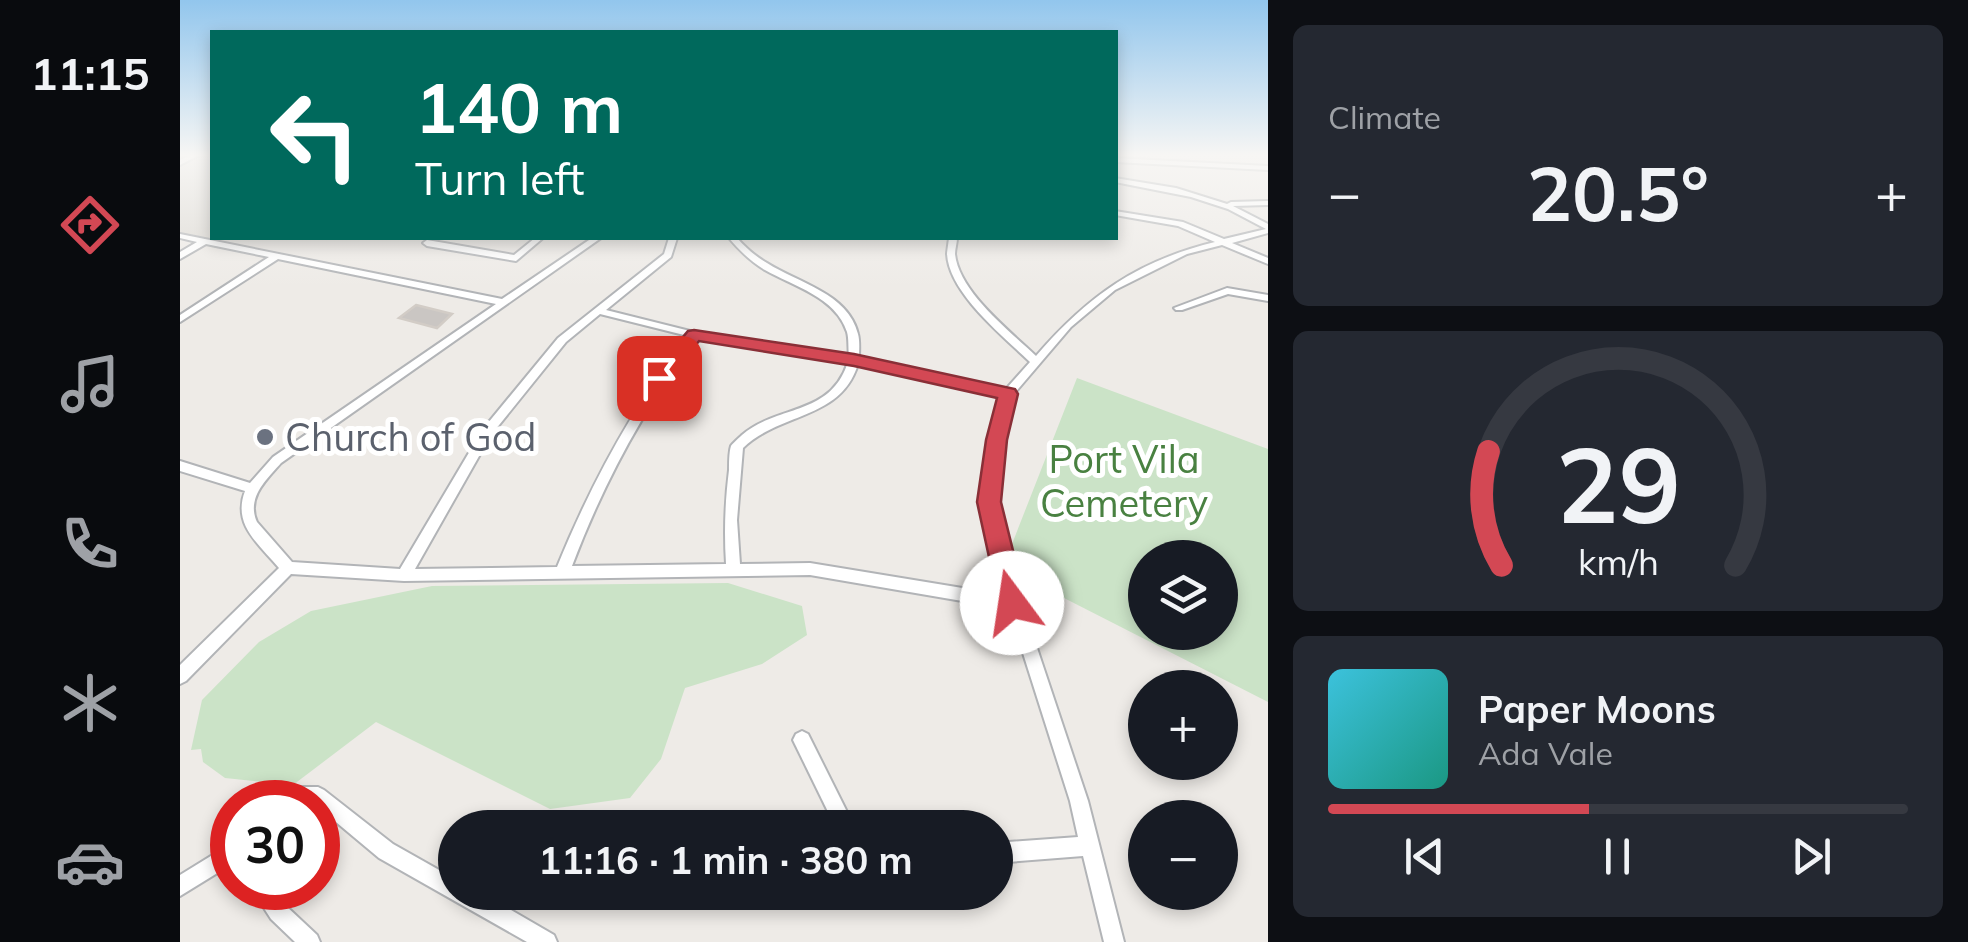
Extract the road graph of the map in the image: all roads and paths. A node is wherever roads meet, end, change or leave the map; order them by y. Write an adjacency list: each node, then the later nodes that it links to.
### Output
1 (1213, 199): 2 (street)
2 (1229, 204): 3 (street); 5 (street)
3 (1268, 204)
4 (1118, 213): 15 (street)
5 (1268, 229): 15 (street)
6 (180, 236): 7 (street)
7 (208, 239): 18 (street)
8 (212, 240): 19 (street)
9 (454, 240): 17 (street)
10 (537, 240): 17 (street)
11 (594, 240): 22 (street)
12 (672, 240): 24 (street)
13 (734, 240): 27 (street)
14 (953, 240): 28 (street)
15 (1225, 240): 20 (street); 28 (street)
16 (427, 242): 17 (street)
17 (448, 245)
18 (180, 256)
19 (276, 256): 22 (street); 25 (street)
20 (1268, 261)
21 (1268, 298): 23 (street)
22 (501, 302): 31 (street)
23 (1180, 308)
24 (598, 310): 26 (street); 35 (street)
25 (180, 319)
26 (694, 335): 27 (street); 34 (street)
27 (854, 360): 29 (street); 33 (street)
28 (1034, 360): 29 (street)
29 (1008, 394): 36 (street)
30 (180, 466): 31 (street)
31 (249, 488): 32 (street)
32 (288, 568): 35 (street); 37 (street)
33 (732, 571): 34 (street); 36 (street)
34 (562, 573): 35 (street)
35 (404, 575)
36 (1012, 603): 41 (street)
37 (180, 676)
38 (802, 740): 39 (street)
39 (837, 810)
40 (340, 814): 44 (street)
41 (1089, 846): 42 (street); 50 (street)
42 (1013, 852)
43 (210, 867): 45 (street)
44 (438, 880)
45 (180, 886)
46 (277, 910): 48 (street)
47 (491, 910): 49 (street)
48 (310, 942)
49 (547, 942)
50 (1114, 942)

